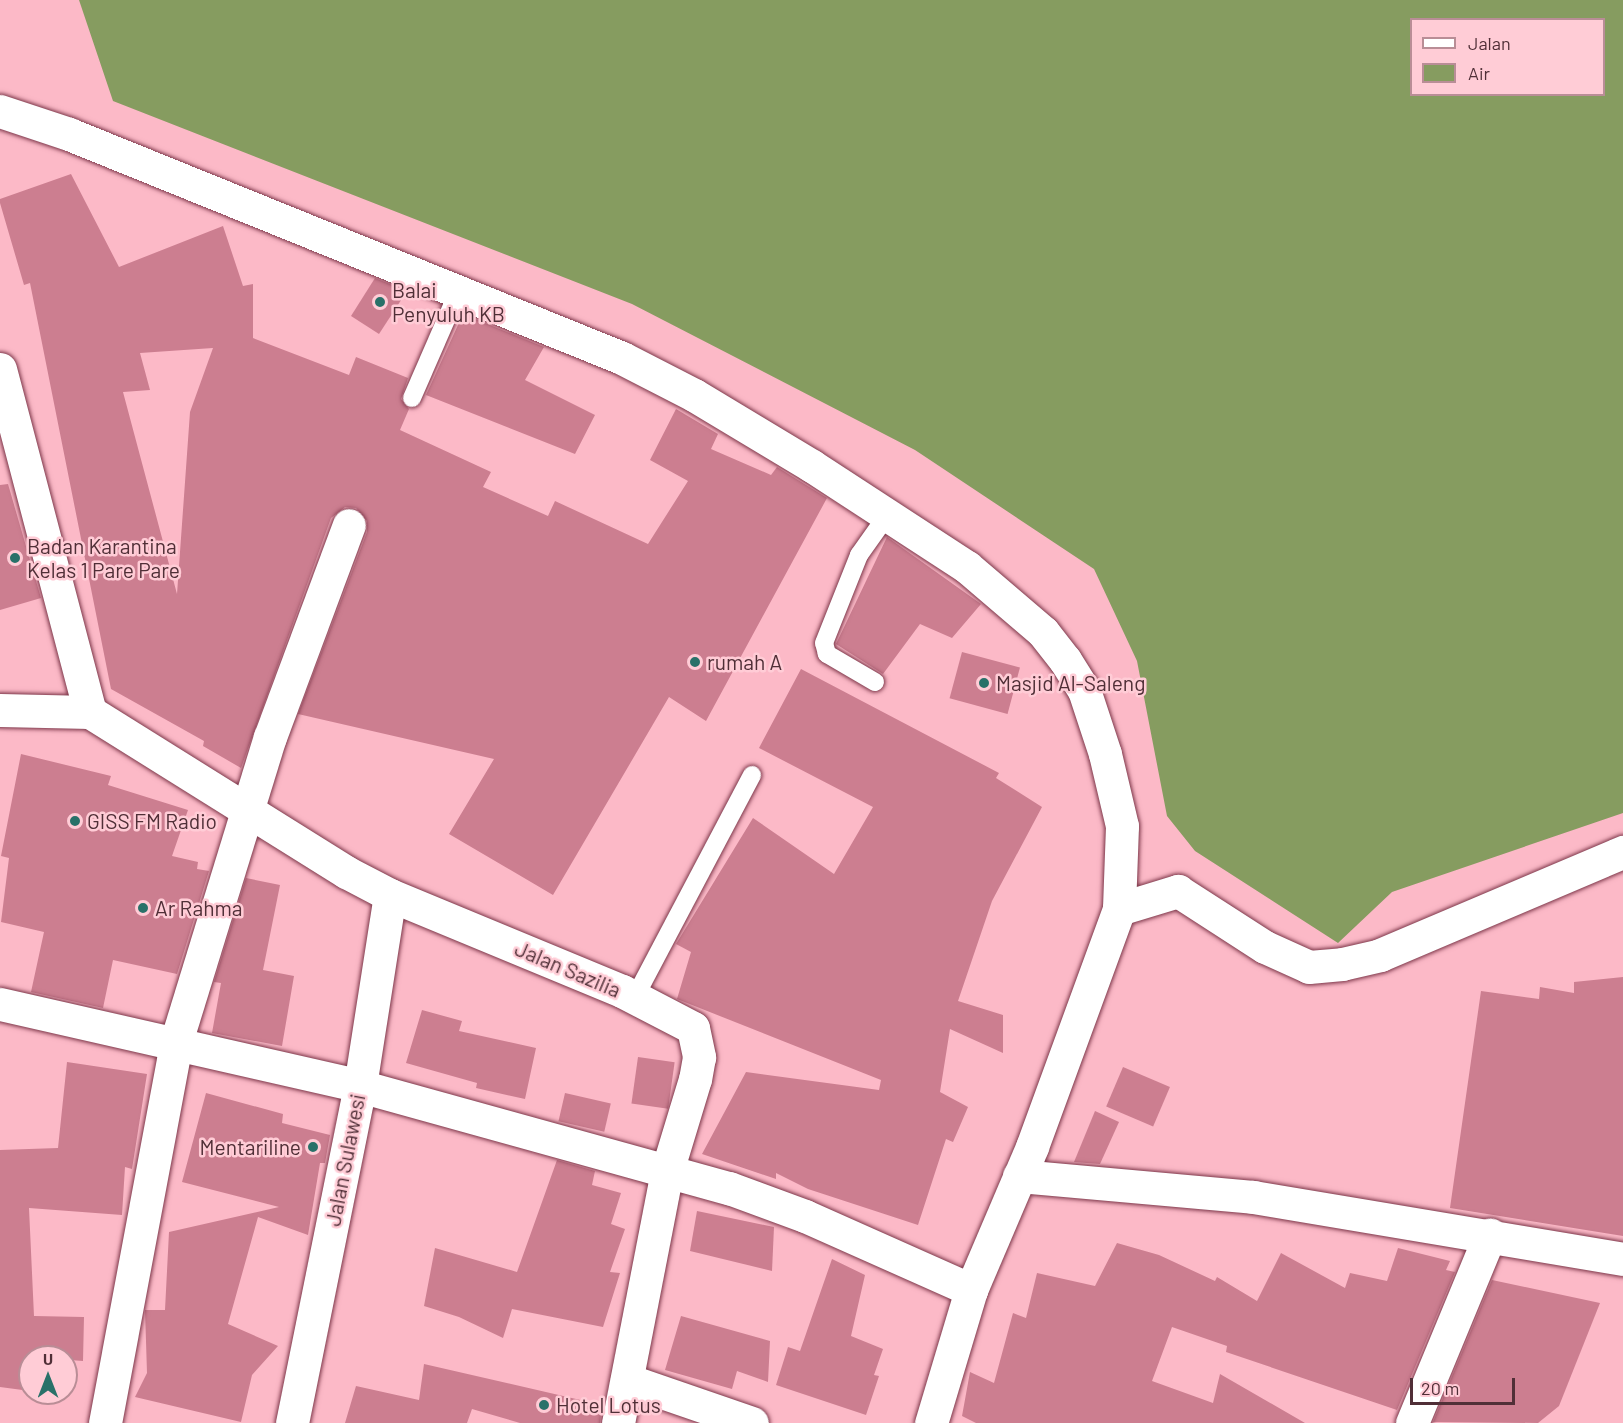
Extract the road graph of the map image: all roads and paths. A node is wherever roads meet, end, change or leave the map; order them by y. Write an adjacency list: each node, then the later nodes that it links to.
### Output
1 (0, 111): 2 (street)
2 (458, 292): 4 (lane); 5 (street)
3 (0, 369): 9 (street)
4 (412, 398)
5 (888, 514): 7 (lane); 14 (street)
6 (348, 525): 11 (street)
7 (875, 682)
8 (0, 710): 9 (street)
9 (90, 712): 11 (street, Jalan Sazilia)
10 (752, 775): 15 (lane)
11 (247, 813): 13 (street, Jalan Sazilia); 17 (street)
12 (1623, 852): 14 (street)
13 (390, 895): 15 (street, Jalan Sazilia); 18 (street, Jalan Sulawesi)
14 (1119, 909): 20 (street)
15 (635, 997): 19 (street, Jalan Sazilia)
16 (0, 1004): 17 (street)
17 (176, 1042): 18 (street); 25 (street)
18 (360, 1086): 19 (street); 26 (street, Jalan Sulawesi)
19 (667, 1172): 23 (street); 24 (street, Jalan Sazilia)
20 (1019, 1176): 21 (street); 23 (street)
21 (1490, 1234): 22 (street); 30 (street)
22 (1623, 1259)
23 (971, 1290): 29 (street)
24 (627, 1380): 27 (street, Jalan Sazilia); 28 (street)
25 (105, 1423)
26 (292, 1423)
27 (618, 1423)
28 (752, 1423)
29 (930, 1423)
30 (1412, 1423)

